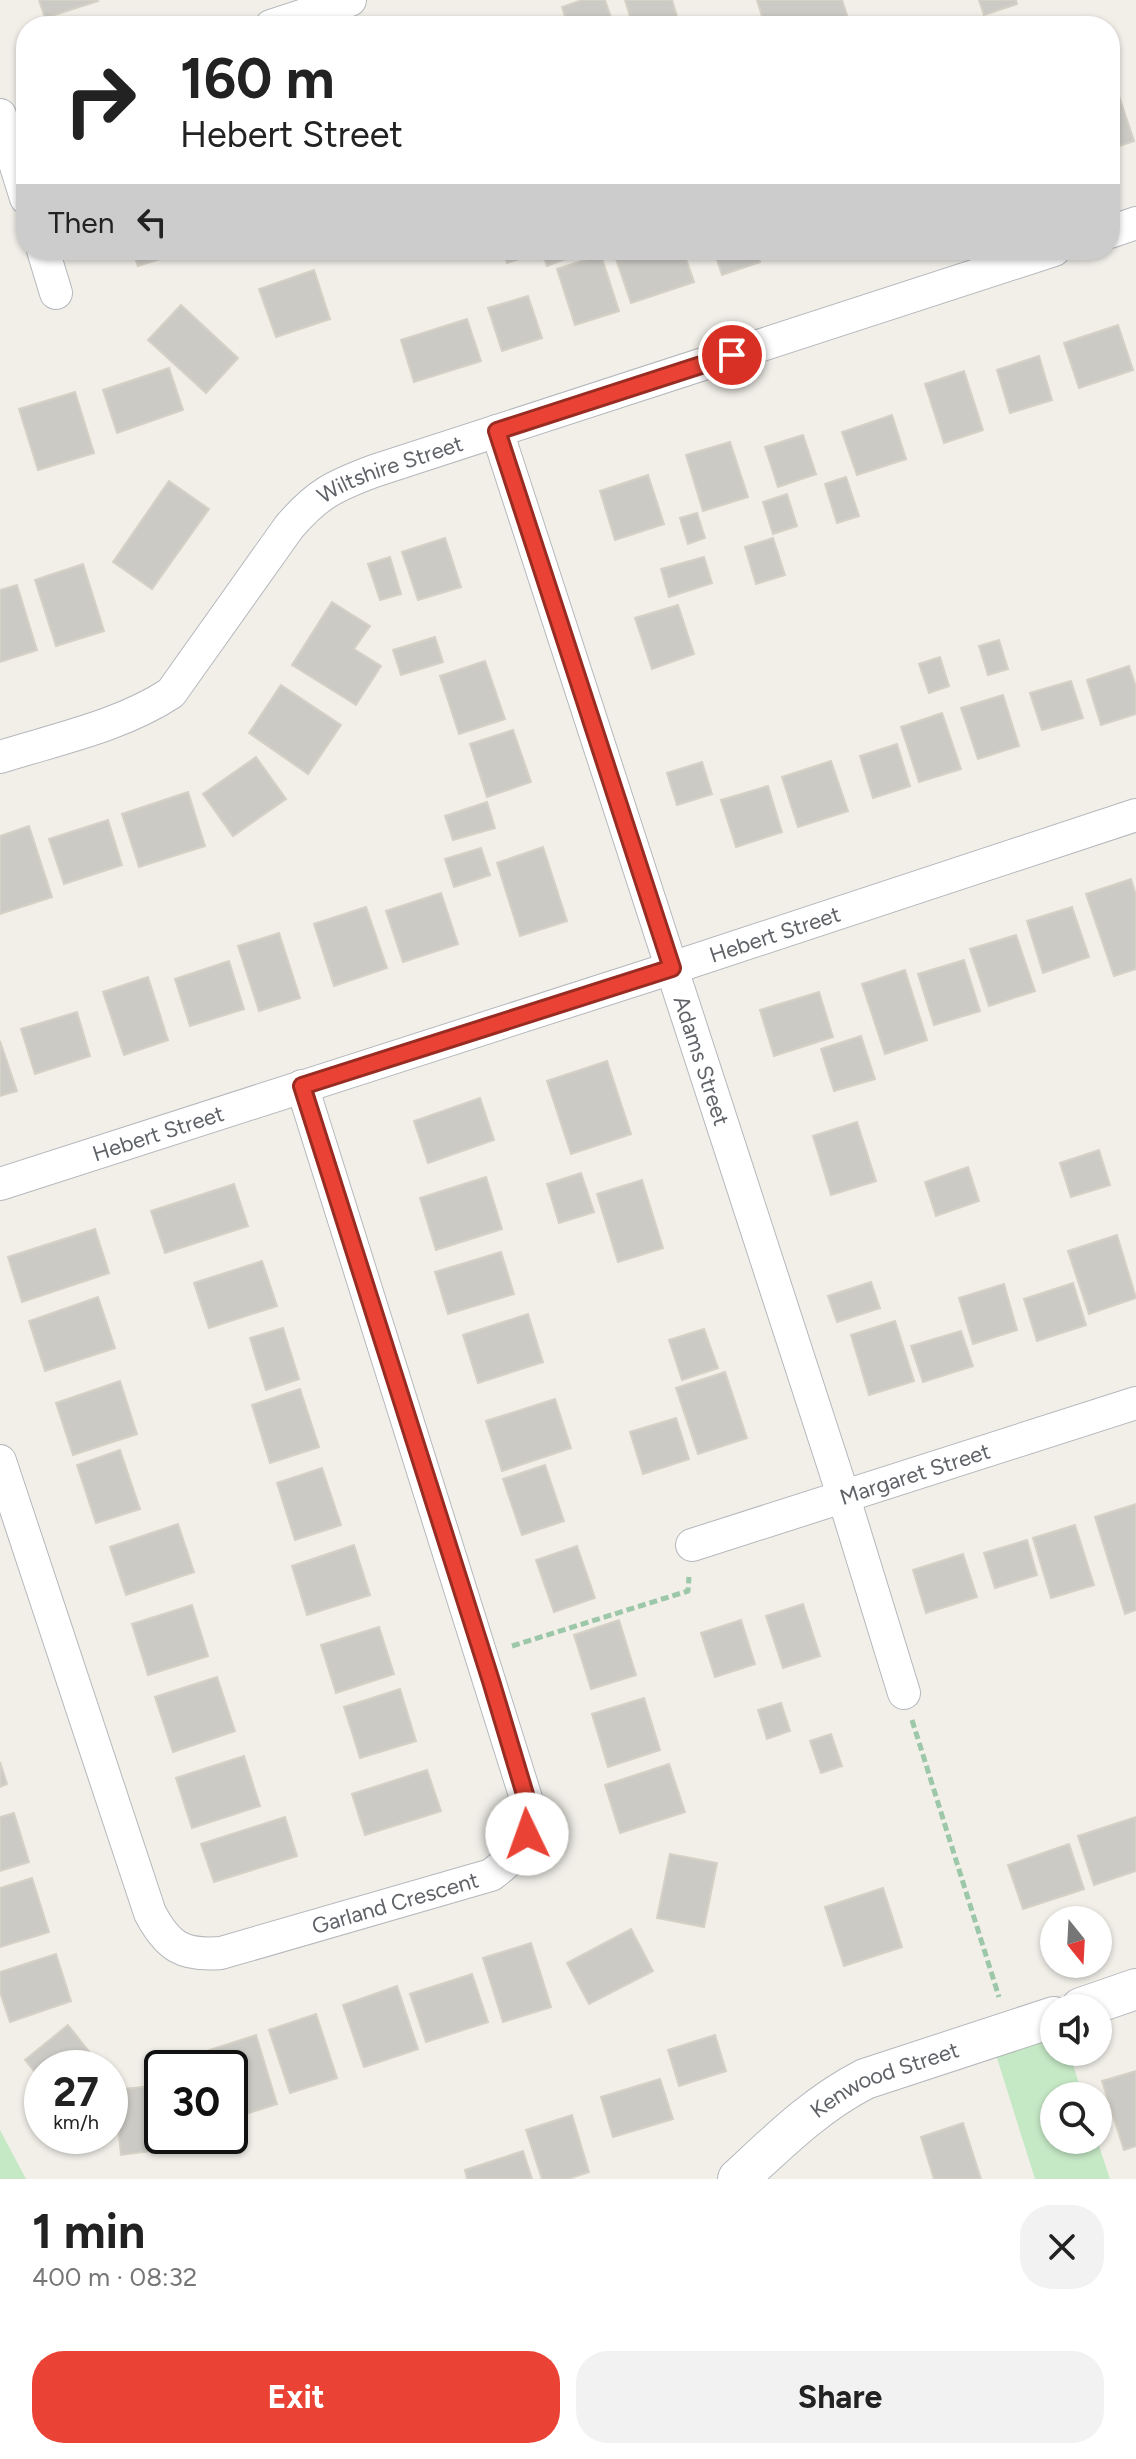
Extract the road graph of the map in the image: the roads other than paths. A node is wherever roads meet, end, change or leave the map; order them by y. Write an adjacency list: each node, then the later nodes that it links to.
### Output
1 (350, 0): 2 (street)
2 (301, 16)
3 (0, 115): 4 (street)
4 (16, 166)
5 (46, 260): 7 (street)
6 (1023, 260): 8 (street, Wiltshire Street)
7 (56, 293)
8 (497, 431): 9 (street, Wiltshire Street); 11 (street, Adams Street)
9 (0, 757)
10 (1136, 815): 11 (street, Hebert Street)
11 (672, 968): 12 (street, Hebert Street); 16 (street, Adams Street)
12 (302, 1086): 13 (street, Hebert Street); 15 (street, Garland Crescent)
13 (0, 1184)
14 (1136, 1403): 16 (street, Margaret Street)
15 (0, 1461)
16 (844, 1498): 17 (street, Margaret Street); 18 (street, Adams Street)
17 (692, 1545)
18 (904, 1693)
19 (1136, 1989): 20 (street)
20 (1112, 1997)
21 (1040, 2022): 22 (street, Kenwood Street)
22 (738, 2179)

